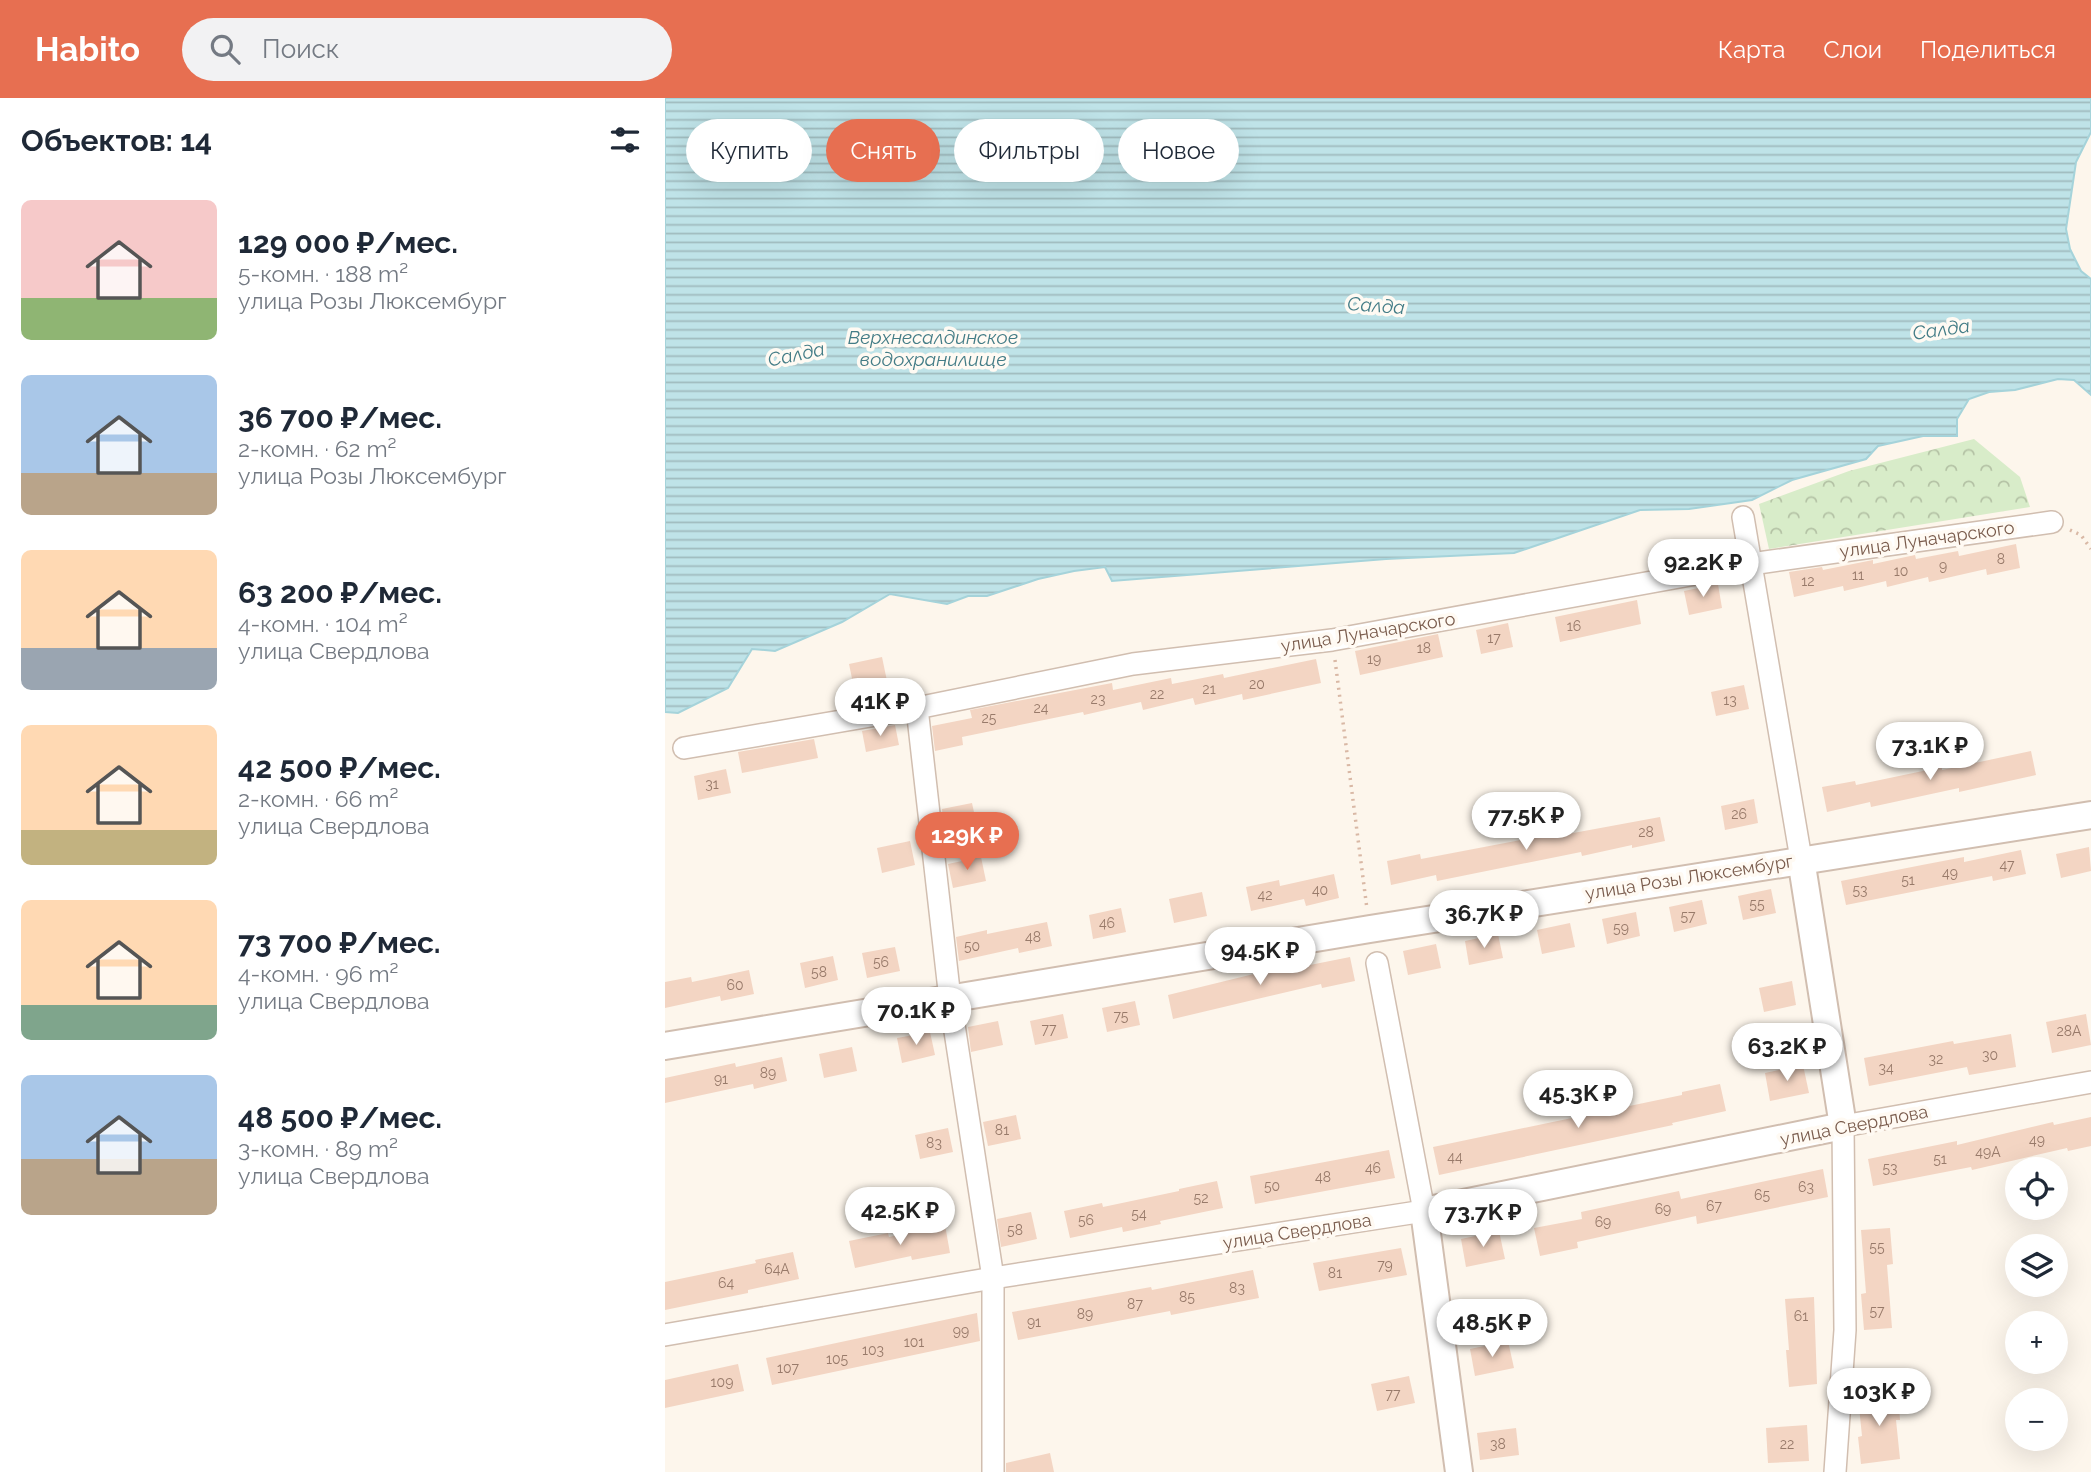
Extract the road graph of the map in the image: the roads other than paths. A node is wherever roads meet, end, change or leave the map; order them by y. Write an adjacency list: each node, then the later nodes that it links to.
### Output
1 (1743, 517): 3 (street)
2 (2052, 522): 3 (street, улица Луначарского)
3 (1751, 564): 4 (street, улица Луначарского); 7 (street)
4 (918, 708): 5 (street, улица Луначарского); 9 (street)
5 (684, 748)
6 (2091, 815): 7 (street, улица Розы Люксембург)
7 (1801, 859): 9 (street, улица Розы Люксембург); 12 (street)
8 (1377, 963): 13 (street)
9 (950, 999): 10 (street, улица Розы Люксембург); 14 (street)
10 (665, 1046)
11 (2091, 1082): 12 (street, улица Свердлова)
12 (1843, 1126): 13 (street, улица Свердлова); 18 (street)
13 (1424, 1211): 14 (street, улица Свердлова); 17 (street)
14 (993, 1278): 15 (street, улица Свердлова); 16 (street)
15 (665, 1335)
16 (993, 1472)
17 (1459, 1472)
18 (1835, 1472)

